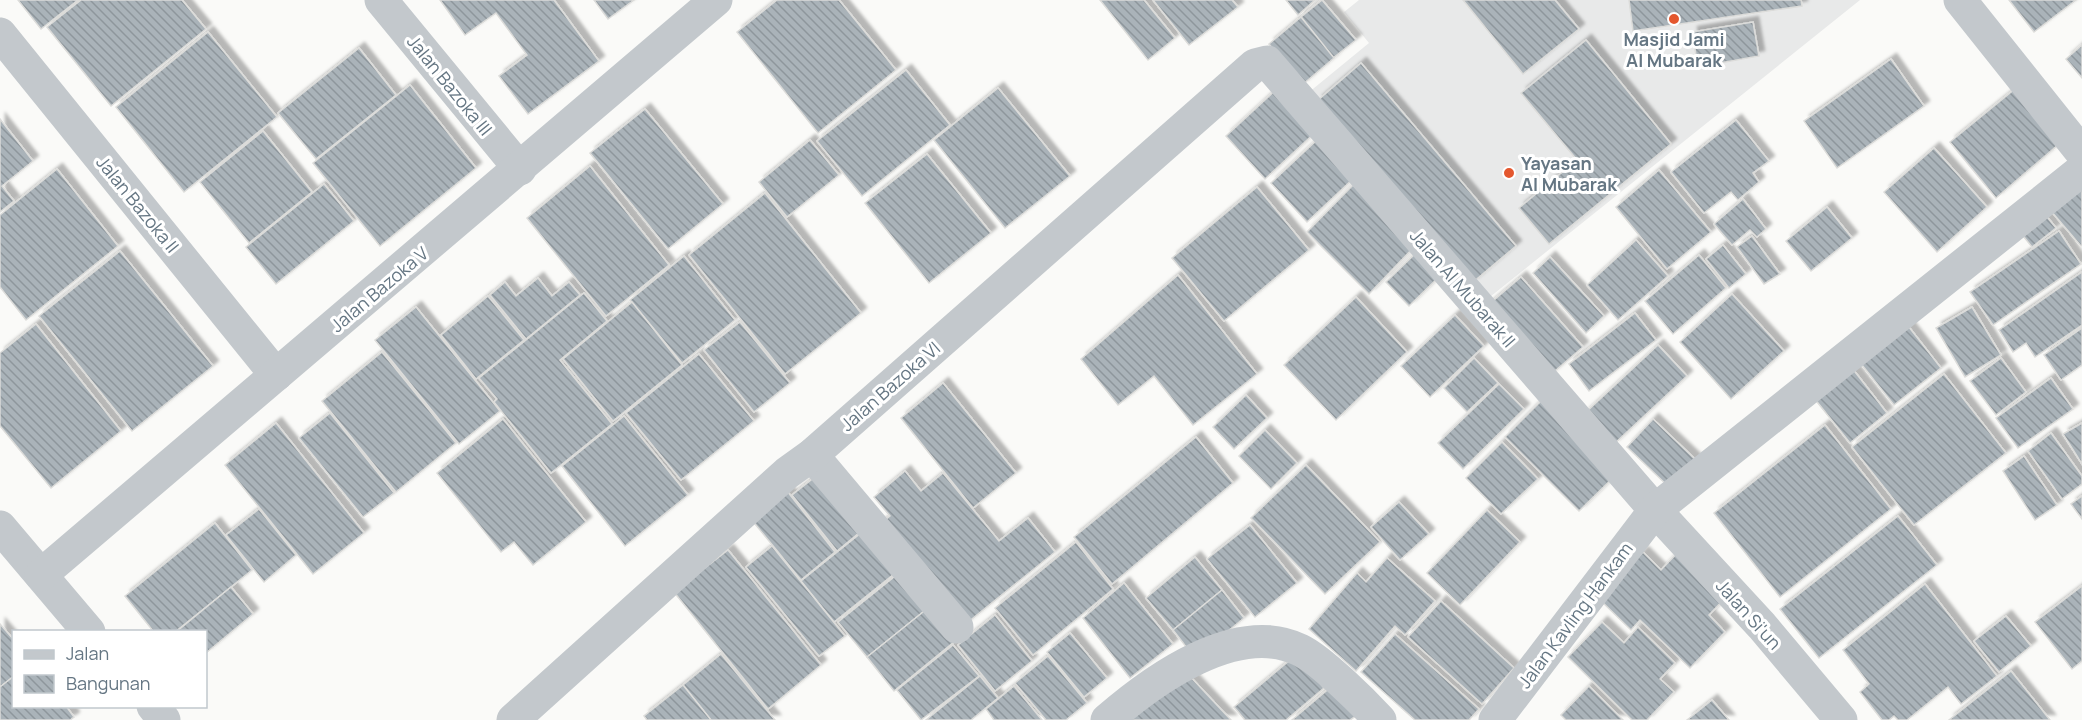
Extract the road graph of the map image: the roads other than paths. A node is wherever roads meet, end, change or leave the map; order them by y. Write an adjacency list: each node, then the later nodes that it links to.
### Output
1 (381, 0): 7 (street, Jalan Bazoka III)
2 (716, 0): 7 (street, Jalan Bazoka V)
3 (1960, 0): 6 (street)
4 (0, 34): 9 (street, Jalan Bazoka II)
5 (1271, 66): 10 (street, Jalan Bazoka VI); 11 (street, Jalan Al Mubarak II)
6 (2082, 153)
7 (520, 169): 9 (street, Jalan Bazoka V)
8 (2082, 171): 11 (street, Jalan Kavling Hankam)
9 (276, 375): 13 (street, Jalan Bazoka V)
10 (812, 455): 14 (street); 18 (street, Jalan Bazoka VI)
11 (1655, 510): 21 (street, Jalan Kavling Hankam); 22 (street, Jalan Si'un)
12 (0, 527): 13 (street)
13 (41, 575): 15 (street)
14 (957, 627)
15 (87, 630)
16 (155, 708): 17 (street)
17 (164, 720)
18 (513, 720)
19 (1107, 720): 20 (street)
20 (1380, 720)
21 (1495, 720)
22 (1841, 720)

